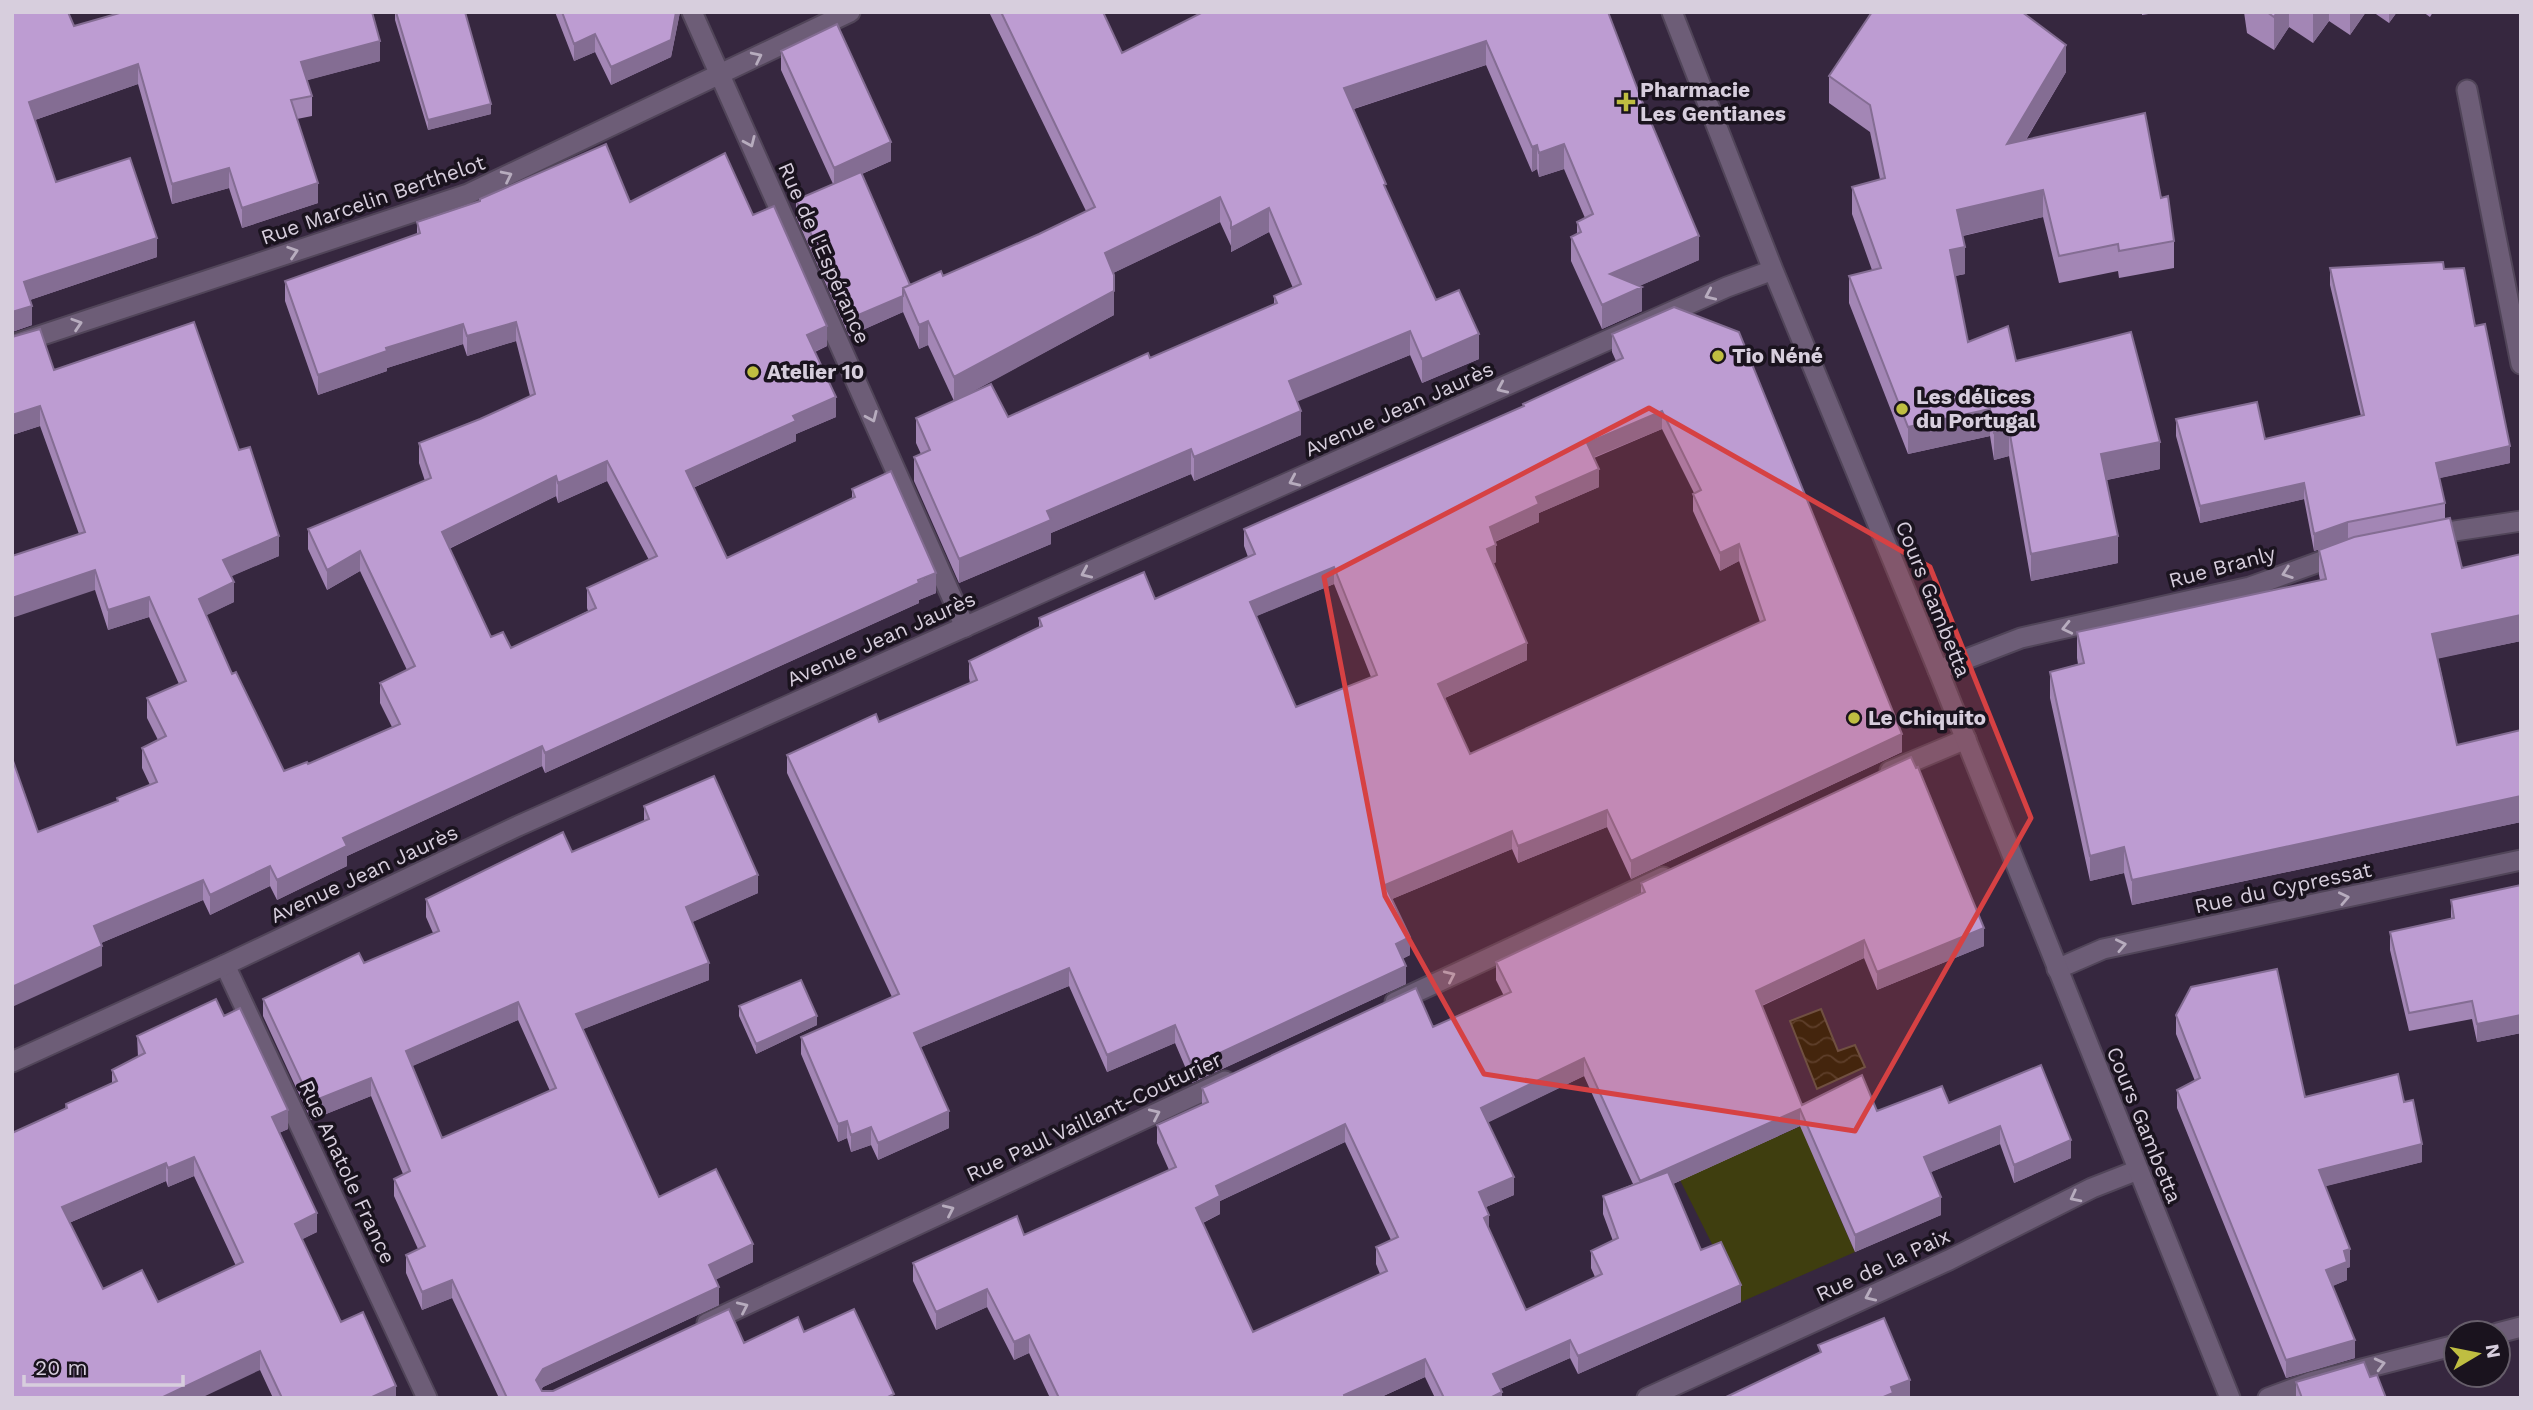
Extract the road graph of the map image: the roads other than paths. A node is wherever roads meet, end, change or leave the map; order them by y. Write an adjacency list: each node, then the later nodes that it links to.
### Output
1 (692, 12): 4 (street, Rue de l'Espérance)
2 (850, 12): 4 (street, Rue Marcelin Berthelot, one-way to 2)
3 (1672, 12): 6 (street, Cours Gambetta)
4 (720, 74): 7 (street, Rue Marcelin Berthelot, one-way to 4); 12 (street, Rue de l'Espérance, one-way to 12)
5 (2467, 90): 8 (street)
6 (1773, 270): 12 (street, Avenue Jean Jaurès, one-way to 12); 13 (street, Cours Gambetta)
7 (12, 345)
8 (2521, 365)
9 (2521, 522): 10 (street)
10 (2412, 538)
11 (2363, 548): 13 (street, Rue Branly, one-way to 13)
12 (965, 627): 18 (street, Avenue Jean Jaurès)
13 (1938, 670): 14 (street, Cours Gambetta)
14 (1966, 739): 15 (street); 19 (street, Cours Gambetta)
15 (1869, 780)
16 (2521, 860): 19 (street, Rue du Cypressat, one-way to 16)
17 (1681, 869): 20 (street, one-way to 17)
18 (225, 965): 21 (street, Avenue Jean Jaurès); 26 (street, Rue Anatole France)
19 (2057, 969): 23 (street, Cours Gambetta)
20 (1378, 1010)
21 (12, 1062)
22 (1240, 1074): 24 (street, Rue Paul Vaillant-Couturier, one-way to 22)
23 (2137, 1170): 27 (street, Rue de la Paix, one-way to 27); 28 (street, Cours Gambetta)
24 (686, 1333)
25 (2442, 1349): 29 (street, one-way to 25)
26 (427, 1398)
27 (1647, 1398)
28 (2230, 1398)
29 (2268, 1398)

